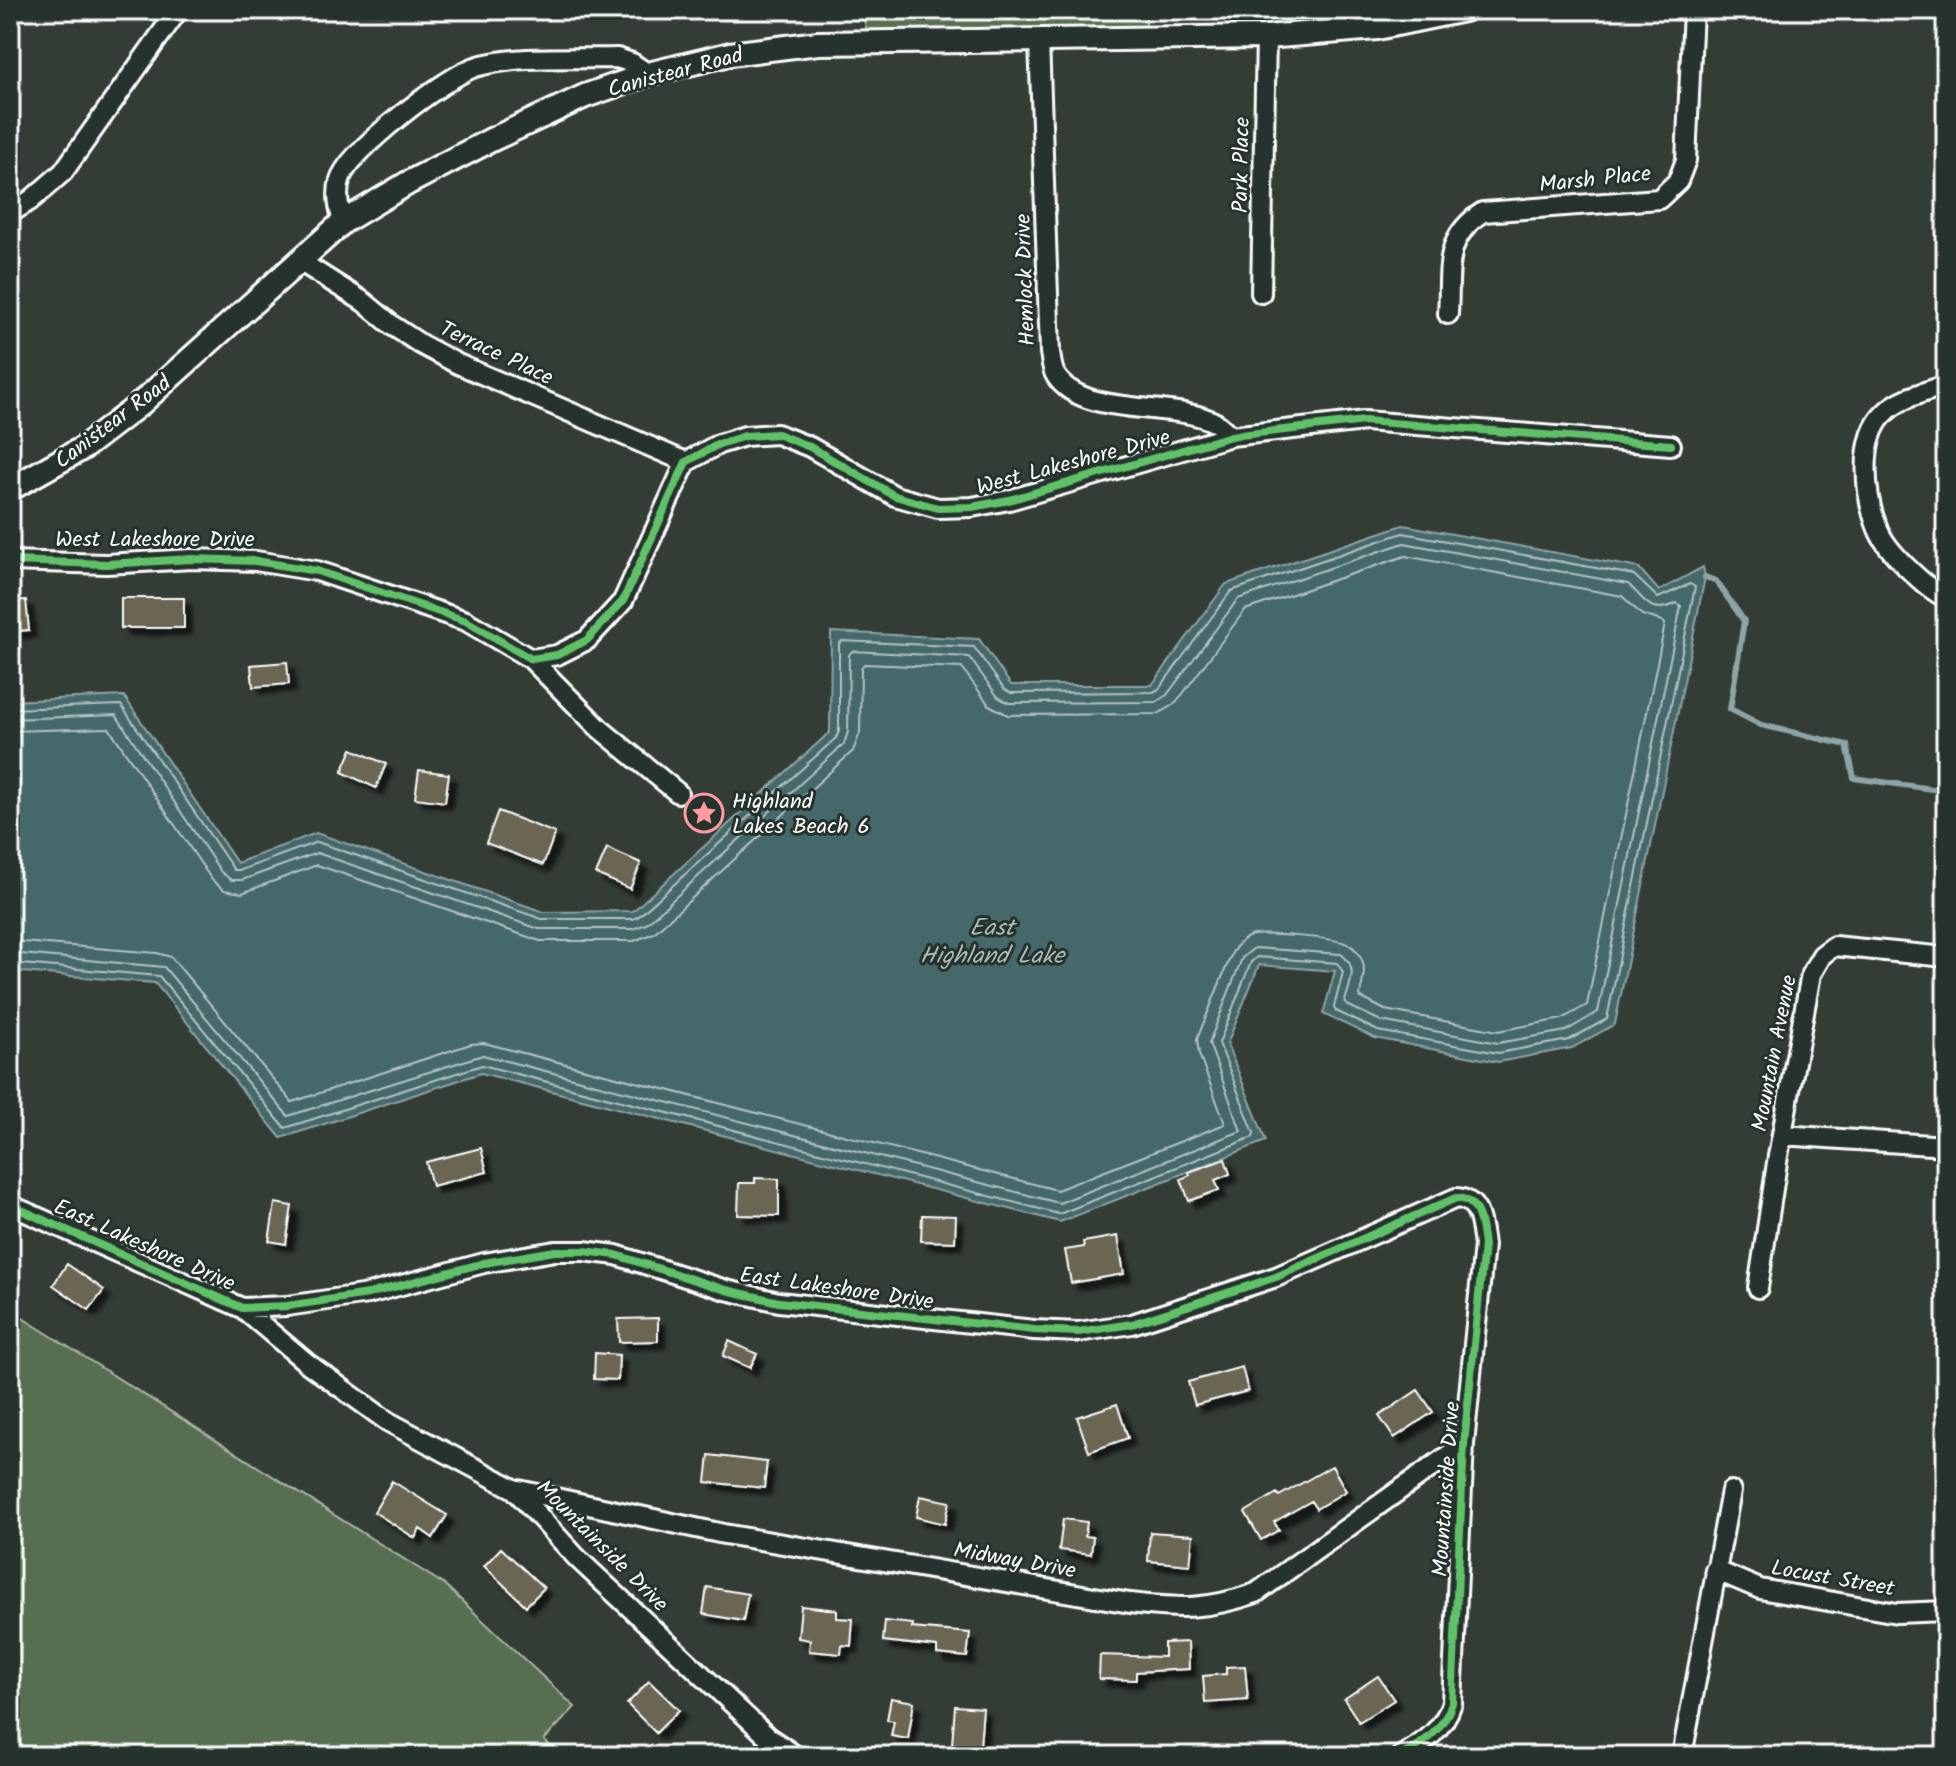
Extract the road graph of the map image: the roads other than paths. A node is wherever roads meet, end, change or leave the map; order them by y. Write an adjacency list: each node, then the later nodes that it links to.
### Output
1 (178, 10): 7 (street)
2 (1464, 10): 4 (street, Canistear Road)
3 (1693, 10): 11 (street, Marsh Place)
4 (1266, 37): 5 (street, Canistear Road); 10 (street, Park Place)
5 (1039, 40): 6 (street, Canistear Road); 13 (street, Hemlock Drive)
6 (648, 74): 8 (street, Canistear Road); 8 (street)
7 (10, 213)
8 (343, 222): 9 (street, Canistear Road)
9 (301, 262): 15 (street, Terrace Place); 16 (street, Canistear Road)
10 (1261, 293)
11 (1448, 314)
12 (1946, 385): 18 (street)
13 (1231, 436): 14 (street, West Lakeshore Drive); 15 (street, West Lakeshore Drive)
14 (1671, 445)
15 (686, 462): 19 (street)
16 (10, 489)
17 (10, 561): 19 (street, West Lakeshore Drive)
18 (1946, 598)
19 (531, 659): 20 (street, West Lakeshore Drive)
20 (678, 793)
21 (1946, 957): 22 (street, Mountain Avenue)
22 (1782, 1135): 23 (street); 26 (street, Mountain Avenue)
23 (1946, 1146)
24 (1473, 1204): 27 (street, East Lakeshore Drive); 28 (street, Mountainside Drive)
25 (10, 1205): 27 (street, East Lakeshore Drive)
26 (1758, 1288)
27 (242, 1308): 29 (street, Mountainside Drive)
28 (1464, 1444): 29 (street, Midway Drive); 34 (street, Mountainside Drive)
29 (514, 1489): 33 (street, Mountainside Drive)
30 (1731, 1491): 31 (street)
31 (1715, 1570): 32 (street, Locust Street); 35 (street)
32 (1946, 1611)
33 (796, 1756)
34 (1401, 1756)
35 (1682, 1756)

